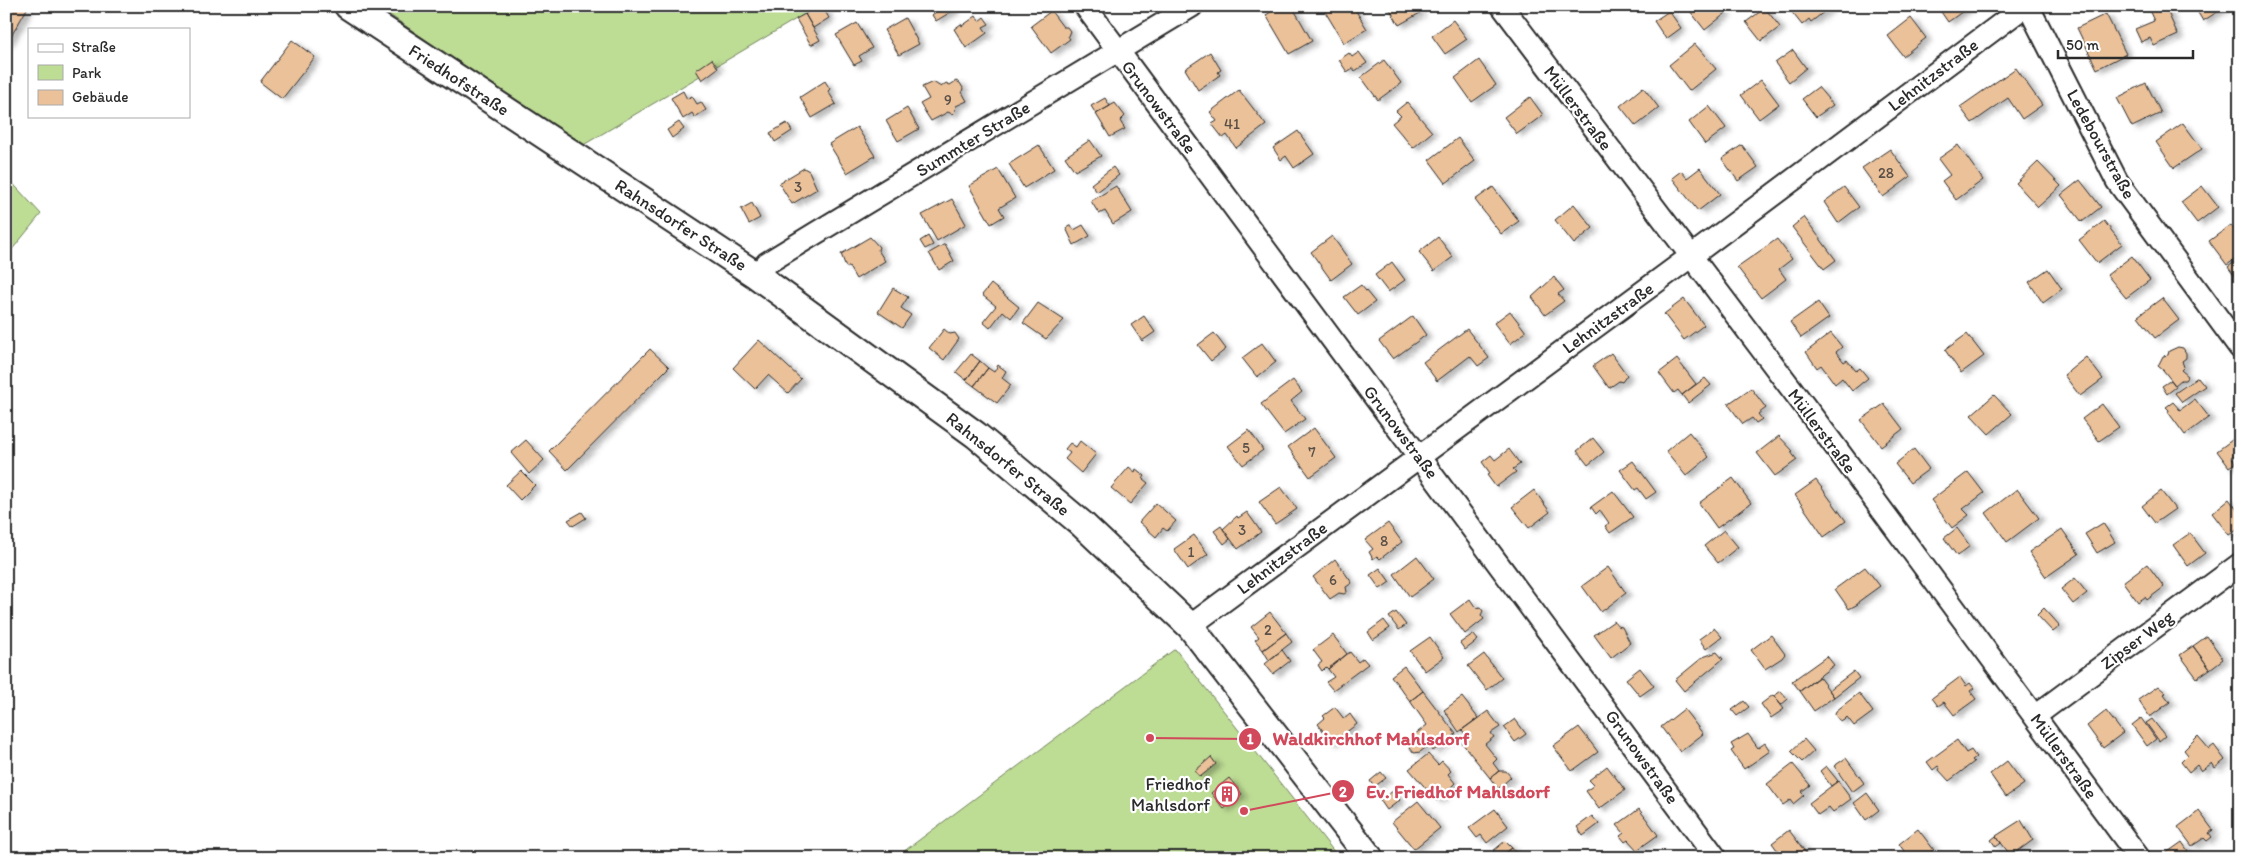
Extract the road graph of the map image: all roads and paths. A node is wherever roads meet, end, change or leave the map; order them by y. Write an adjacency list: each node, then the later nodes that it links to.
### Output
1 (348, 6): 7 (street, Friedhofstraße)
2 (1085, 6): 6 (street, Grunowstraße)
3 (1192, 6): 6 (street, Summter Straße)
4 (1502, 6): 8 (street, Müllerstraße)
5 (2026, 6): 8 (street, Lehnitzstraße); 10 (street, Ledebourstraße)
6 (1118, 51): 9 (street, Summter Straße); 11 (street, Grunowstraße)
7 (570, 152): 9 (street, Rahnsdorfer Straße)
8 (1690, 257): 11 (street, Lehnitzstraße); 14 (street, Müllerstraße)
9 (756, 275): 13 (street, Rahnsdorfer Straße)
10 (2240, 348)
11 (1419, 457): 13 (street, Lehnitzstraße); 16 (street, Grunowstraße)
12 (2240, 564): 14 (street, Zipser Weg)
13 (1190, 626): 15 (street, Rahnsdorfer Straße)
14 (2035, 716): 17 (street, Müllerstraße)
15 (1370, 858)
16 (1716, 858)
17 (2139, 858)

